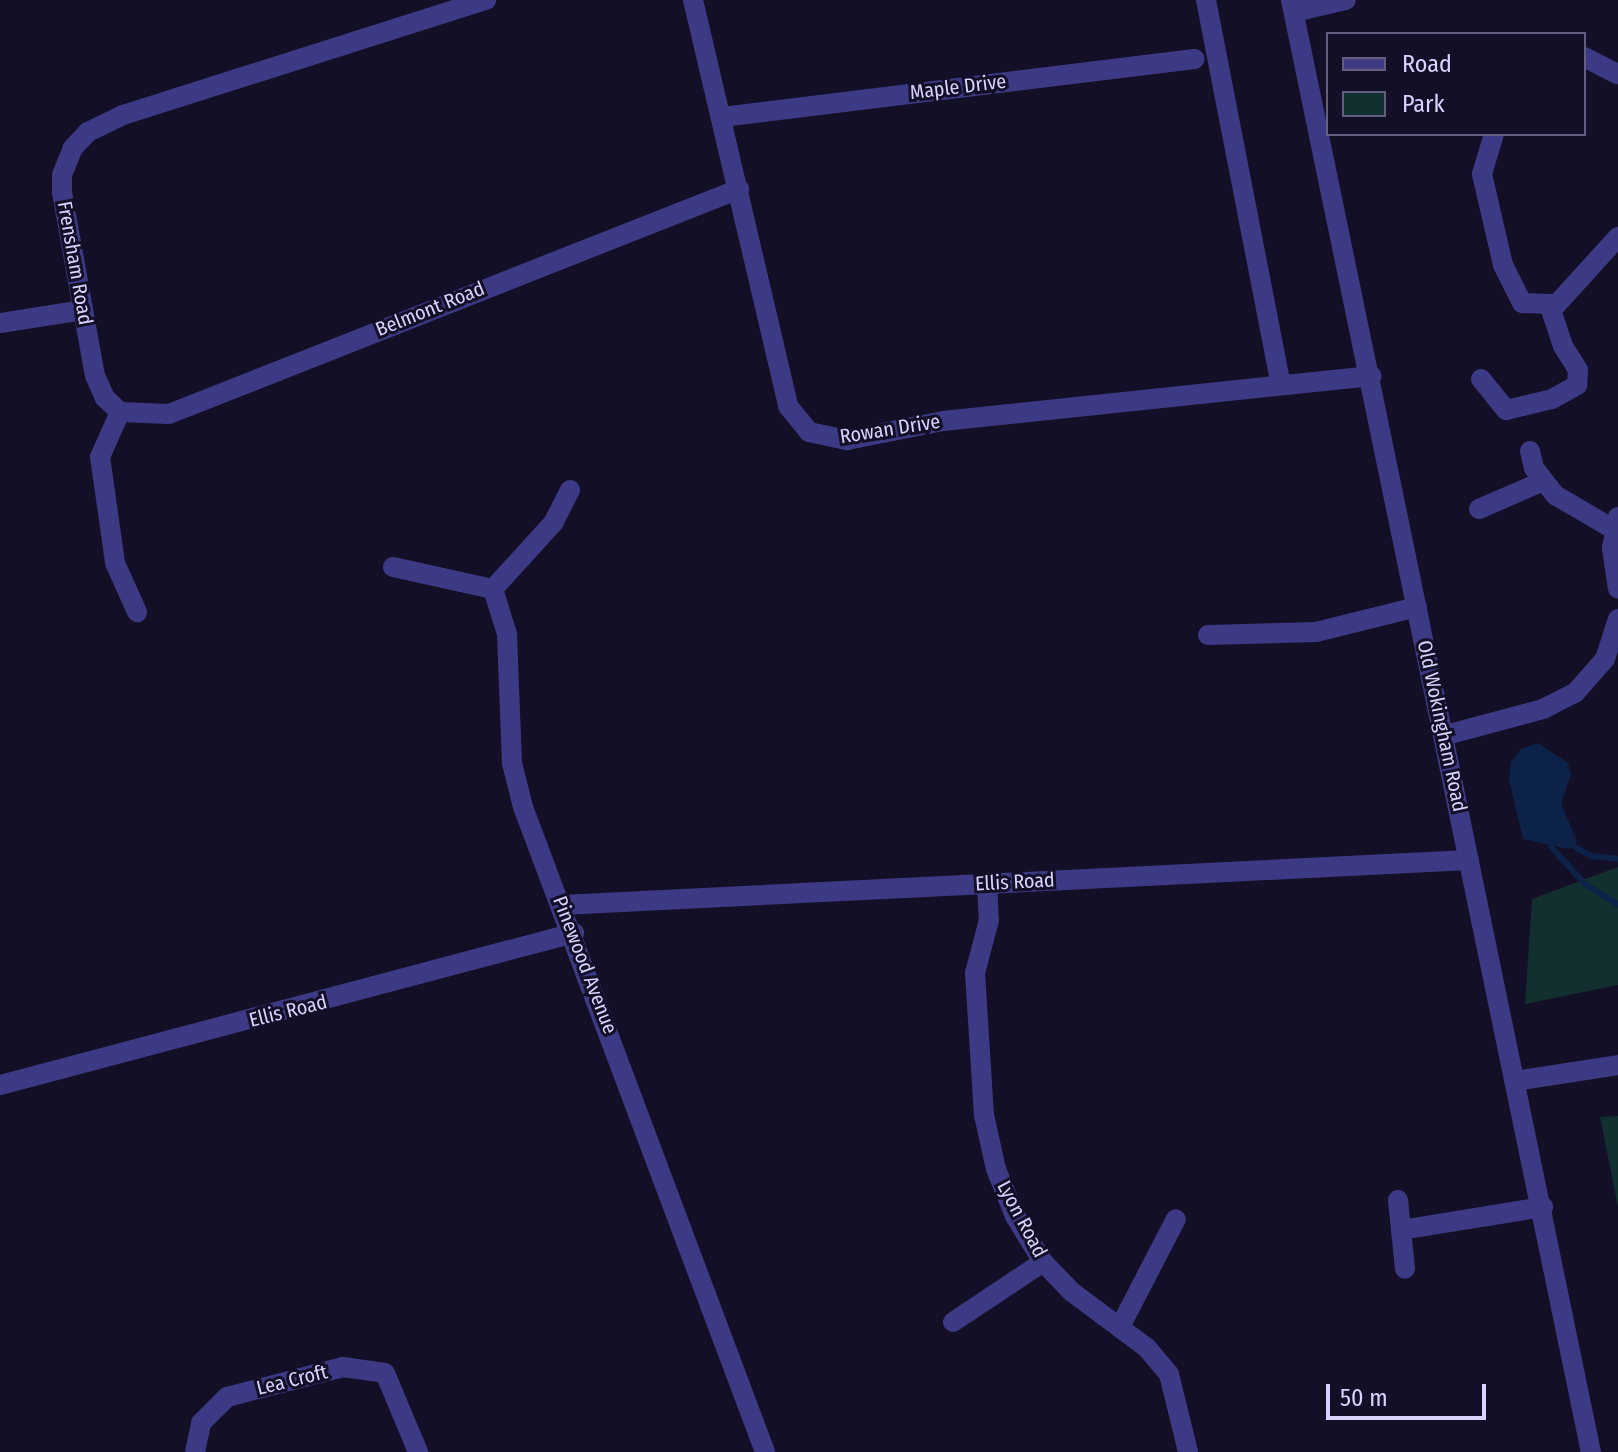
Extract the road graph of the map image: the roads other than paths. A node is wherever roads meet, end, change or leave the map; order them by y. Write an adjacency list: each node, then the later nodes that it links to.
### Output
1 (486, 0): 14 (street, Frensham Road)
2 (693, 0): 9 (street, Rowan Drive)
3 (1206, 0): 18 (street)
4 (1346, 0): 5 (street)
5 (1293, 6): 16 (street, Old Wokingham Road)
6 (1586, 58): 8 (street)
7 (1194, 59): 9 (street, Maple Drive)
8 (1618, 74)
9 (722, 117): 11 (street, Rowan Drive)
10 (1493, 136): 13 (street)
11 (739, 189): 18 (street, Rowan Drive); 19 (street, Belmont Road)
12 (1618, 237): 13 (street)
13 (1550, 307): 17 (street)
14 (83, 310): 15 (street); 19 (street, Frensham Road)
15 (0, 323)
16 (1372, 376): 18 (street, Rowan Drive); 28 (street, Old Wokingham Road)
17 (1481, 379)
18 (1281, 385)
19 (120, 412): 29 (street)
20 (1530, 451): 21 (street)
21 (1541, 482): 23 (street); 24 (street)
22 (570, 490): 26 (street)
23 (1479, 509)
24 (1616, 524): 27 (street)
25 (393, 567): 26 (street)
26 (493, 589): 35 (street, Pinewood Avenue)
27 (1618, 589)
28 (1417, 607): 31 (street); 32 (street, Old Wokingham Road)
29 (137, 612)
30 (1618, 619): 32 (street)
31 (1208, 635)
32 (1446, 735): 33 (street, Old Wokingham Road)
33 (1469, 860): 34 (street, Ellis Road); 38 (street, Old Wokingham Road)
34 (987, 884): 35 (street, Ellis Road); 44 (street, Lyon Road)
35 (562, 905): 36 (street, Pinewood Avenue)
36 (574, 933): 39 (street, Ellis Road); 50 (street, Pinewood Avenue)
37 (1618, 1065): 38 (street)
38 (1515, 1081): 41 (street, Old Wokingham Road)
39 (0, 1085)
40 (1398, 1200): 43 (street)
41 (1543, 1207): 43 (street); 52 (street, Old Wokingham Road)
42 (1176, 1219): 47 (street)
43 (1401, 1230): 45 (street)
44 (1043, 1262): 46 (street); 47 (street, Lyon Road)
45 (1405, 1269)
46 (953, 1322)
47 (1121, 1325): 51 (street, Lyon Road)
48 (195, 1452): 49 (street, Lea Croft)
49 (418, 1452)
50 (765, 1452)
51 (1188, 1452)
52 (1591, 1452)

